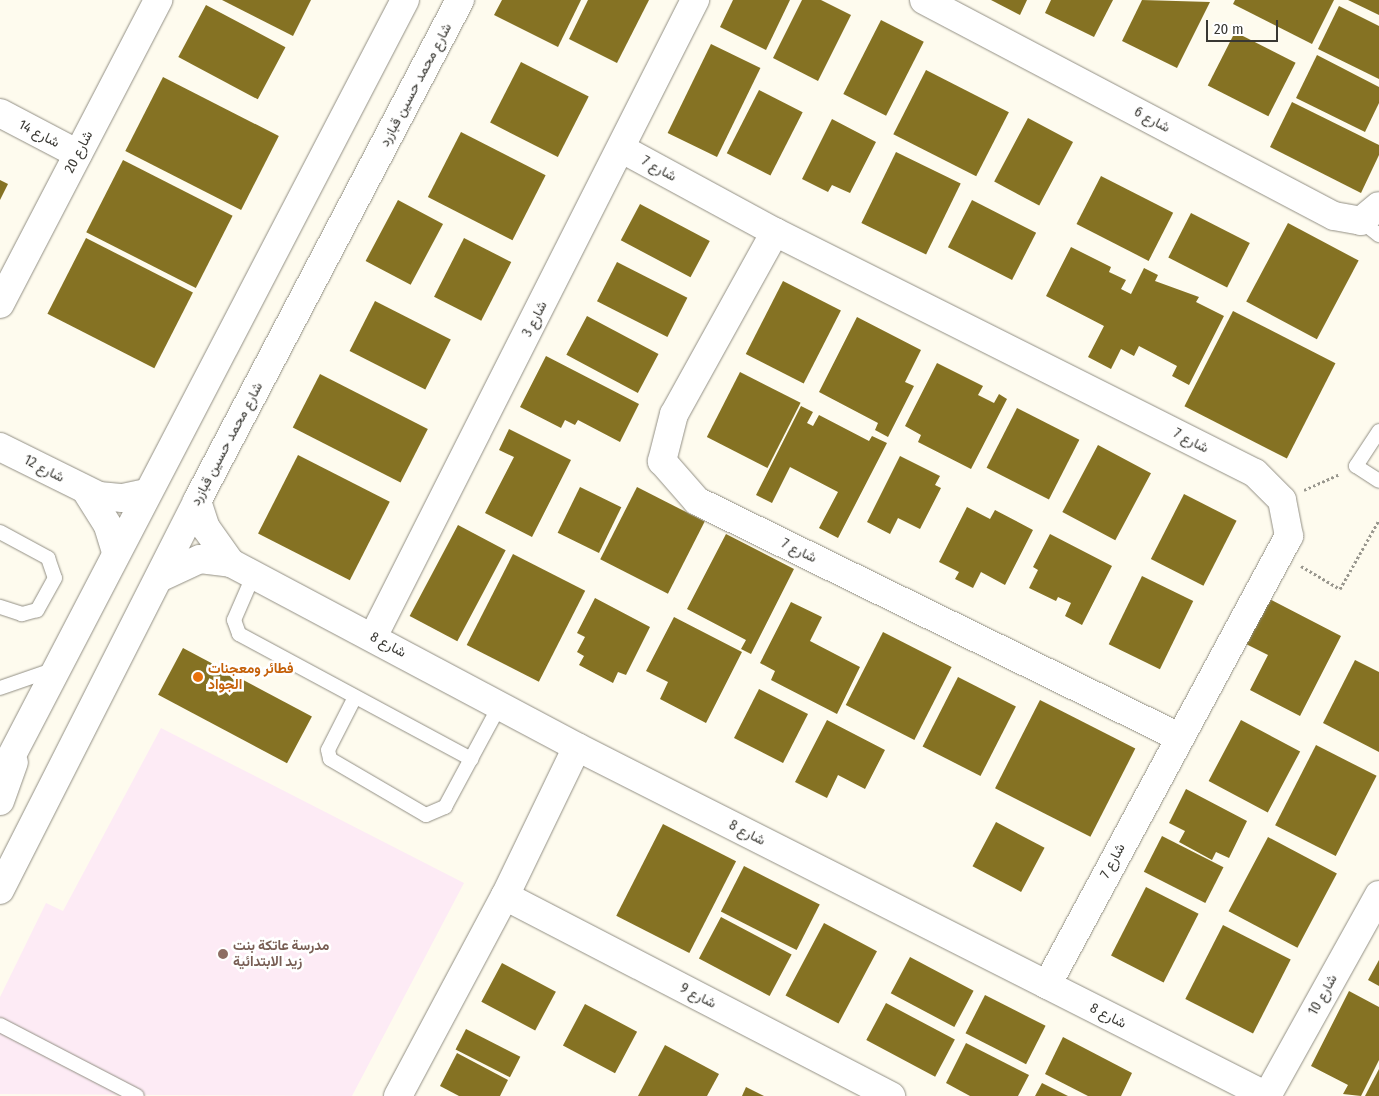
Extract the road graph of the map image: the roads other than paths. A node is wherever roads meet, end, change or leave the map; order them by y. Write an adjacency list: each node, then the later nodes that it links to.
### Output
1 (158, 0): 8 (street, شارع 20)
2 (405, 0): 16 (street)
3 (460, 0): 17 (street, شارع محمد حسين قبازرد)
4 (695, 0): 7 (street, شارع 3)
5 (924, 0): 9 (street, شارع 6)
6 (0, 114): 8 (street, شارع 14)
7 (622, 149): 10 (street, شارع 7); 23 (street, شارع 3)
8 (78, 154): 11 (street, شارع 20)
9 (1373, 221)
10 (775, 232): 29 (street, شارع 7); 29 (street, شارع 7)
11 (0, 304)
12 (1379, 431): 14 (lane)
13 (0, 447): 15 (street, شارع 12)
14 (1379, 481)
15 (87, 492): 16 (street, شارع 12); 19 (street)
16 (146, 493): 19 (street)
17 (197, 501): 20 (street, شارع 8); 21 (street, شارع محمد حسين قبازرد)
18 (0, 532): 22 (lane)
19 (116, 553): 24 (street)
20 (242, 569): 21 (street, شارع 8); 23 (street, شارع 8); 26 (lane)
21 (159, 578): 34 (street, شارع محمد حسين قبازرد)
22 (0, 607)
23 (372, 637): 27 (street, شارع 8)
24 (60, 663): 25 (lane); 28 (street)
25 (0, 688)
26 (355, 697): 31 (lane); 31 (lane)
27 (500, 705): 30 (street, شارع 8); 31 (lane)
28 (27, 728): 32 (street); 33 (street)
29 (1179, 737): 37 (street, شارع 7)
30 (577, 747): 36 (street); 37 (street, شارع 8)
31 (471, 758)
32 (0, 778)
33 (0, 801)
34 (0, 890)
35 (1379, 895): 42 (street, شارع 10)
36 (505, 896): 40 (street); 41 (street, شارع 9)
37 (1046, 985): 42 (street, شارع 8)
38 (0, 1025): 39 (lane)
39 (137, 1096)
40 (398, 1096)
41 (891, 1096)
42 (1267, 1096)

